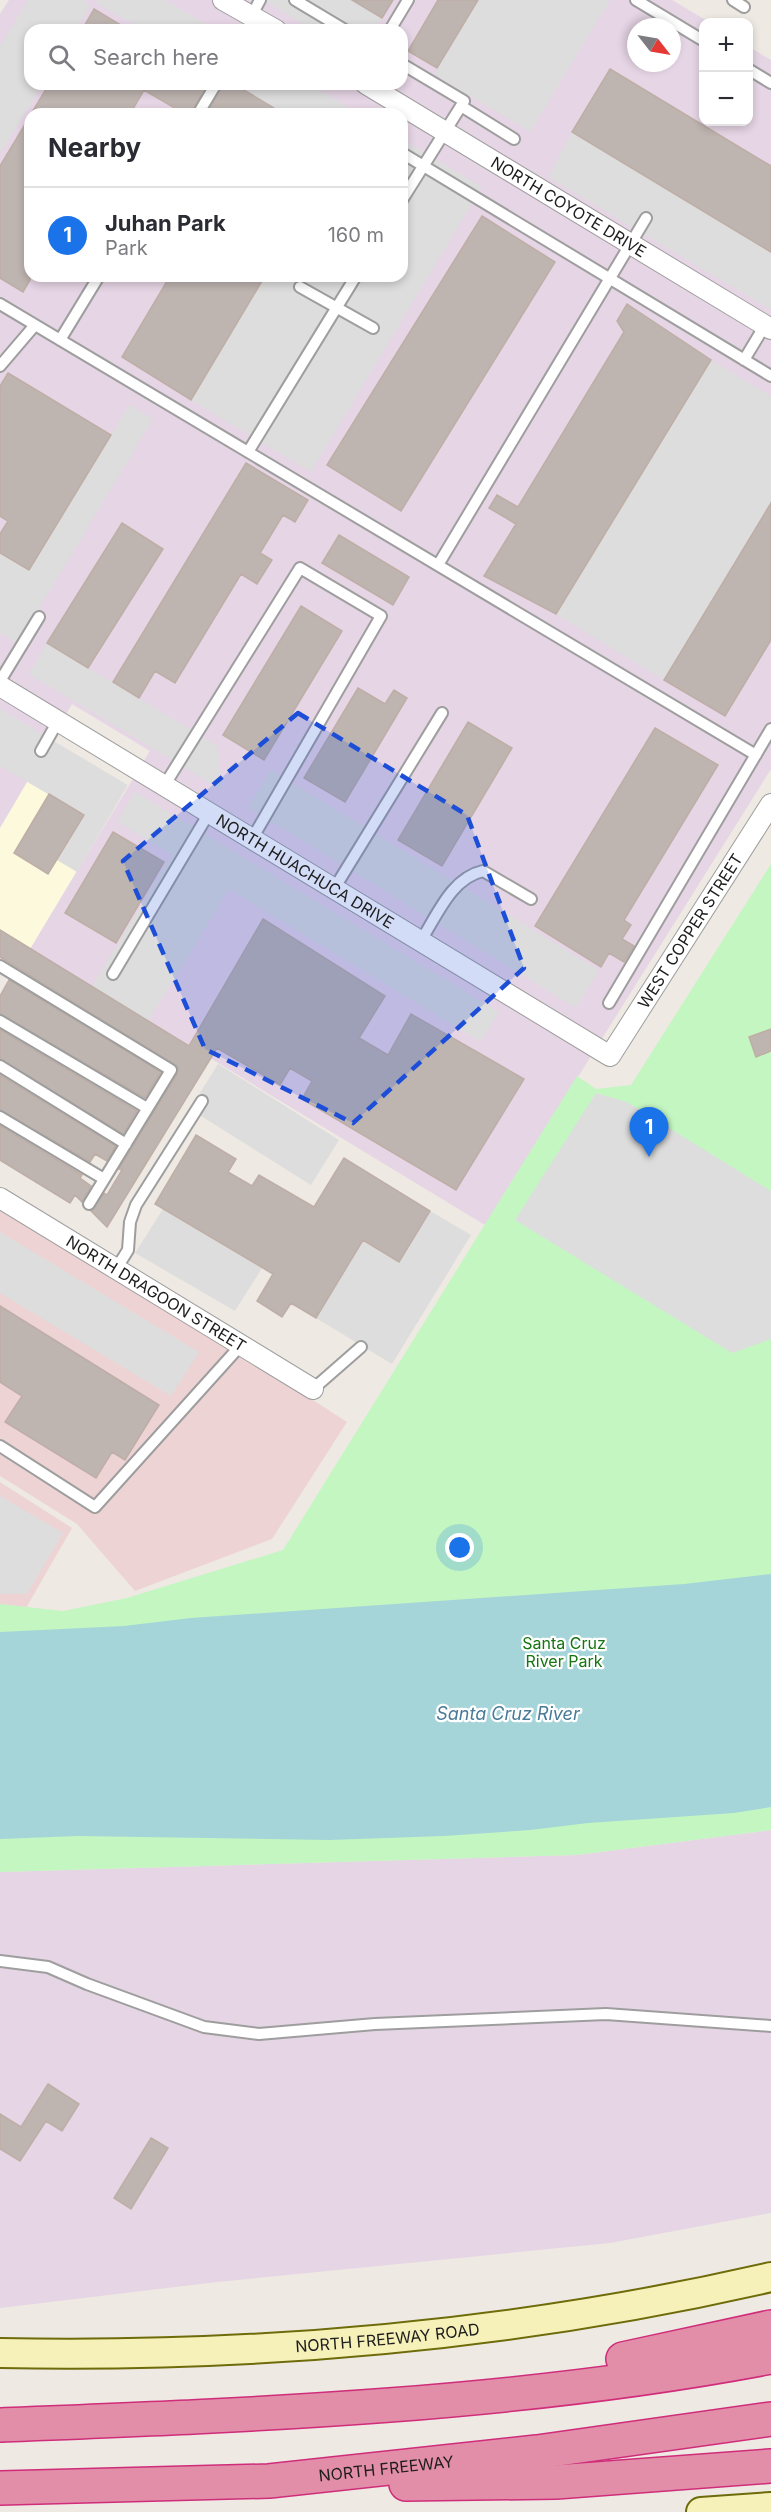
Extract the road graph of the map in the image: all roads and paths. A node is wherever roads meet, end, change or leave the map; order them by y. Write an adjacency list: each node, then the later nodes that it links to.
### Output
1 (223, 0): 7 (street)
2 (295, 0): 8 (lane)
3 (408, 0): 9 (lane)
4 (636, 0): 10 (lane)
5 (733, 0): 6 (lane)
6 (744, 7)
7 (254, 16)
8 (335, 24)
9 (394, 24)
10 (699, 38)
11 (408, 68): 16 (lane)
12 (753, 72): 13 (lane)
13 (771, 83)
14 (212, 90): 17 (lane)
15 (376, 90): 18 (street, NORTH COYOTE DRIVE)
16 (464, 101)
17 (202, 108)
18 (406, 108)
19 (408, 110): 20 (street, NORTH COYOTE DRIVE)
20 (445, 132): 21 (lane); 23 (lane); 26 (street, NORTH COYOTE DRIVE)
21 (514, 138)
22 (408, 157): 23 (lane)
23 (423, 166): 24 (lane); 27 (lane)
24 (408, 190)
25 (646, 218): 26 (lane)
26 (631, 244): 27 (lane); 34 (street, NORTH COYOTE DRIVE)
27 (609, 279): 37 (lane); 41 (lane)
28 (95, 282): 36 (lane)
29 (352, 282): 32 (lane)
30 (300, 286): 32 (lane)
31 (0, 304): 33 (lane)
32 (337, 307): 35 (lane); 40 (lane)
33 (35, 325): 36 (lane); 38 (lane)
34 (768, 327): 37 (lane)
35 (373, 328)
36 (60, 340): 40 (lane)
37 (744, 360): 39 (lane)
38 (0, 366)
39 (771, 376)
40 (248, 452): 41 (lane)
41 (438, 565): 49 (lane)
42 (39, 616): 43 (lane)
43 (0, 681)
44 (0, 686): 46 (street, NORTH HUACHUCA DRIVE)
45 (442, 713): 54 (lane)
46 (58, 721): 48 (lane); 50 (street, NORTH HUACHUCA DRIVE)
47 (771, 729): 49 (lane)
48 (41, 751)
49 (756, 755): 59 (lane)
50 (164, 786): 52 (street, NORTH HUACHUCA DRIVE); 53 (lane)
51 (771, 804): 61 (street, WEST COPPER STREET)
52 (209, 813): 53 (street, NORTH HUACHUCA DRIVE); 58 (lane)
53 (252, 839): 54 (street, NORTH HUACHUCA DRIVE)
54 (334, 889): 56 (street, NORTH HUACHUCA DRIVE)
55 (531, 899): 56 (lane)
56 (420, 942): 61 (street, NORTH HUACHUCA DRIVE)
57 (1, 968): 64 (lane)
58 (113, 974)
59 (609, 1003)
60 (0, 1021): 64 (lane)
61 (610, 1056)
62 (0, 1066): 66 (lane)
63 (202, 1101): 70 (lane)
64 (147, 1108): 66 (lane)
65 (0, 1117): 67 (lane)
66 (126, 1144): 67 (lane)
67 (104, 1179): 69 (lane)
68 (0, 1198): 70 (street, NORTH DRAGOON STREET)
69 (89, 1204)
70 (116, 1269): 71 (street, NORTH DRAGOON STREET)
71 (241, 1345): 73 (street, NORTH DRAGOON STREET); 74 (lane)
72 (361, 1347): 73 (lane)
73 (313, 1389)
74 (0, 1446)
75 (0, 1961): 76 (lane)
76 (771, 2026)
77 (771, 2277): 79 (main road, NORTH FREEWAY ROAD)
78 (771, 2327): 81 (highway)
79 (0, 2353)
80 (771, 2357): 81 (highway)
81 (408, 2402): 83 (highway)
82 (771, 2419): 85 (highway, NORTH FREEWAY)
83 (0, 2425)
84 (771, 2466): 85 (highway)
85 (269, 2481): 86 (highway, NORTH FREEWAY)
86 (212, 2483): 87 (highway, NORTH FREEWAY); 88 (highway)
87 (0, 2488)
88 (0, 2500)
89 (771, 2507): 90 (main road)
90 (701, 2512)

